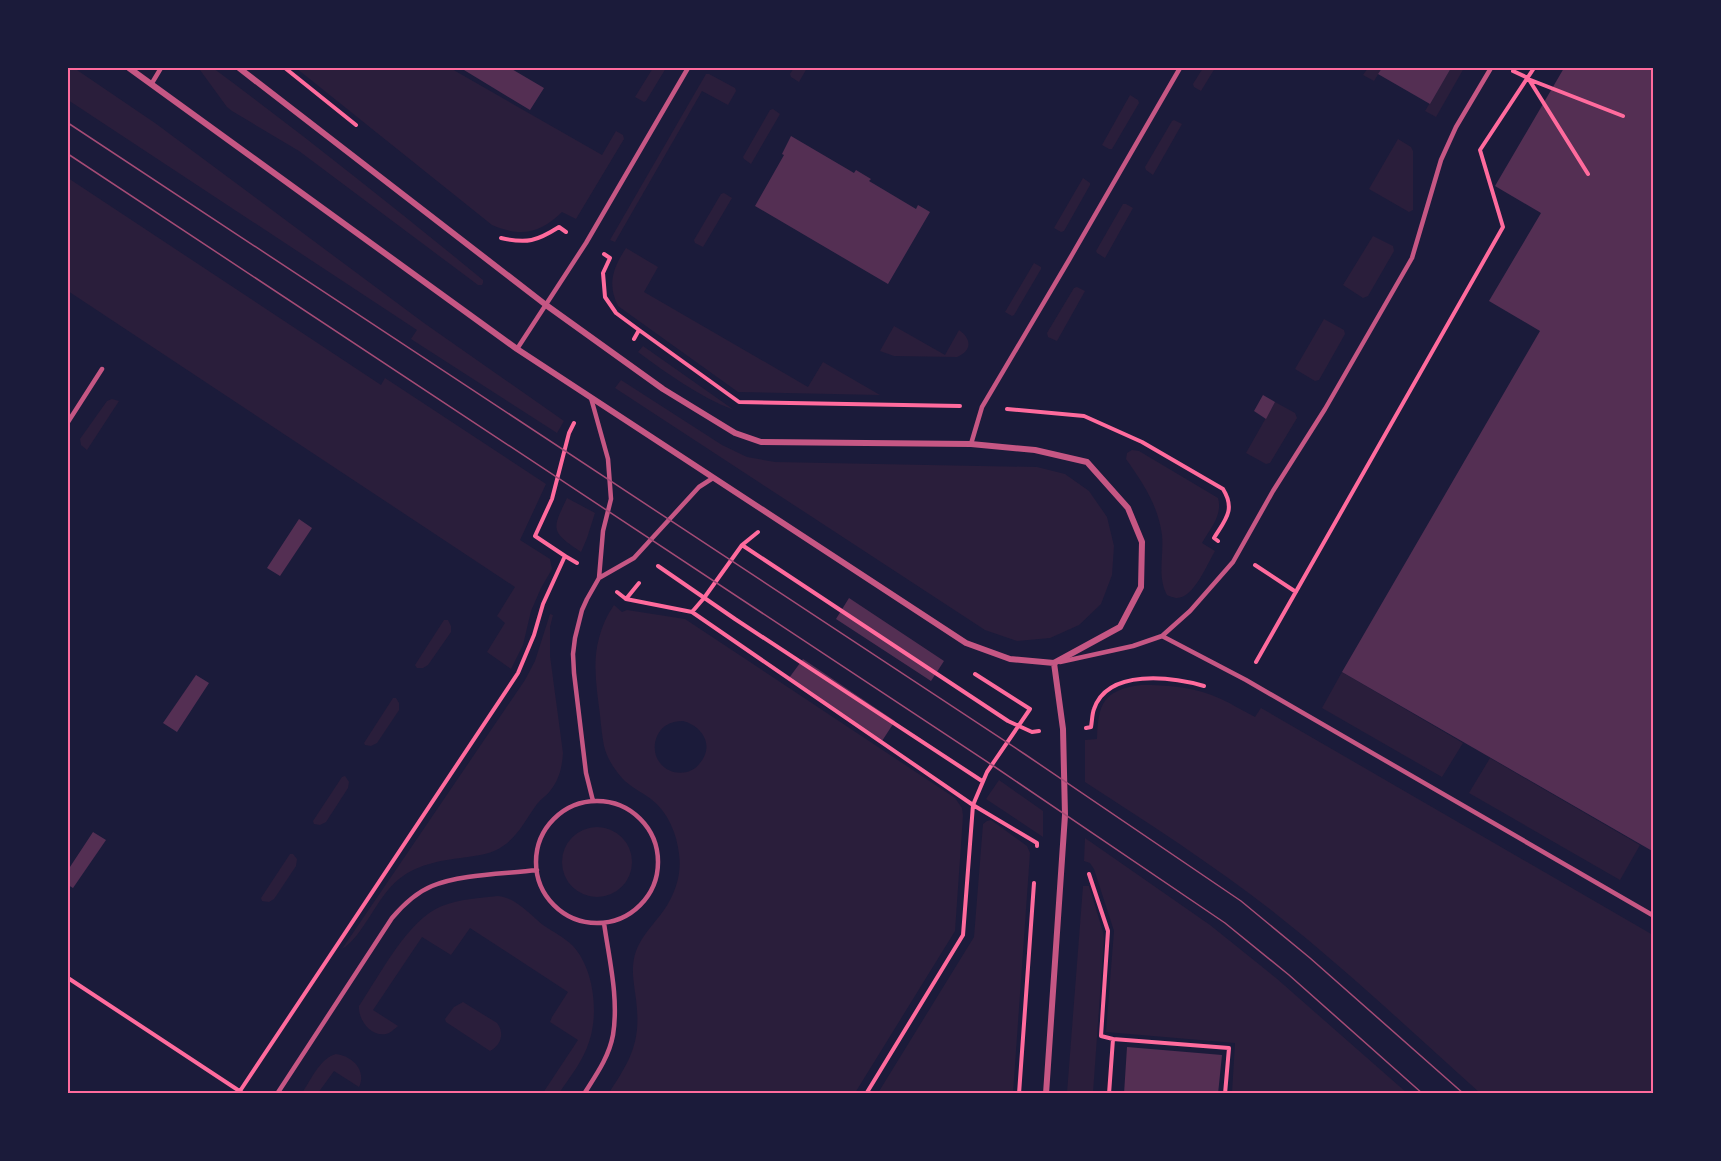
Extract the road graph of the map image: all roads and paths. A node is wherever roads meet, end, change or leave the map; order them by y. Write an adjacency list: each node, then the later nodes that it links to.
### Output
1 (129, 68): 10 (street)
2 (161, 68): 10 (lane)
3 (239, 68): 13 (street)
4 (688, 68): 13 (lane)
5 (1180, 68): 18 (lane)
6 (1491, 68): 25 (lane)
7 (1534, 68): 9 (path)
8 (1509, 69): 9 (path)
9 (1528, 78): 11 (path); 12 (path); 28 (path)
10 (152, 83): 14 (street)
11 (1623, 116)
12 (1588, 174)
13 (546, 305): 14 (lane); 18 (street)
14 (516, 349): 16 (street)
15 (102, 369): 17 (lane)
16 (591, 398): 19 (street); 22 (lane)
17 (68, 422)
18 (971, 444): 26 (street)
19 (713, 478): 22 (lane); 26 (street)
20 (758, 532): 21 (path)
21 (742, 544): 24 (path); 30 (path)
22 (599, 578): 32 (lane)
23 (626, 599): 24 (path)
24 (692, 612): 33 (path)
25 (1162, 636): 26 (lane); 28 (lane)
26 (1054, 663): 31 (street)
27 (971, 671): 30 (path)
28 (1246, 680): 38 (lane)
29 (1211, 688): 31 (path)
30 (1018, 725): 31 (path); 33 (path)
31 (1063, 729): 47 (street)
32 (593, 801): 35 (lane); 39 (lane)
33 (973, 805): 34 (path); 45 (path)
34 (1036, 852)
35 (537, 870): 39 (lane); 43 (lane)
36 (1089, 874): 41 (path)
37 (1034, 882): 46 (path)
38 (1653, 916)
39 (604, 923): 44 (lane)
40 (68, 978): 42 (path)
41 (1113, 1039): 48 (path); 49 (path)
42 (244, 1094)
43 (277, 1094)
44 (585, 1094)
45 (866, 1094)
46 (1019, 1094)
47 (1046, 1094)
48 (1109, 1094)
49 (1226, 1094)

